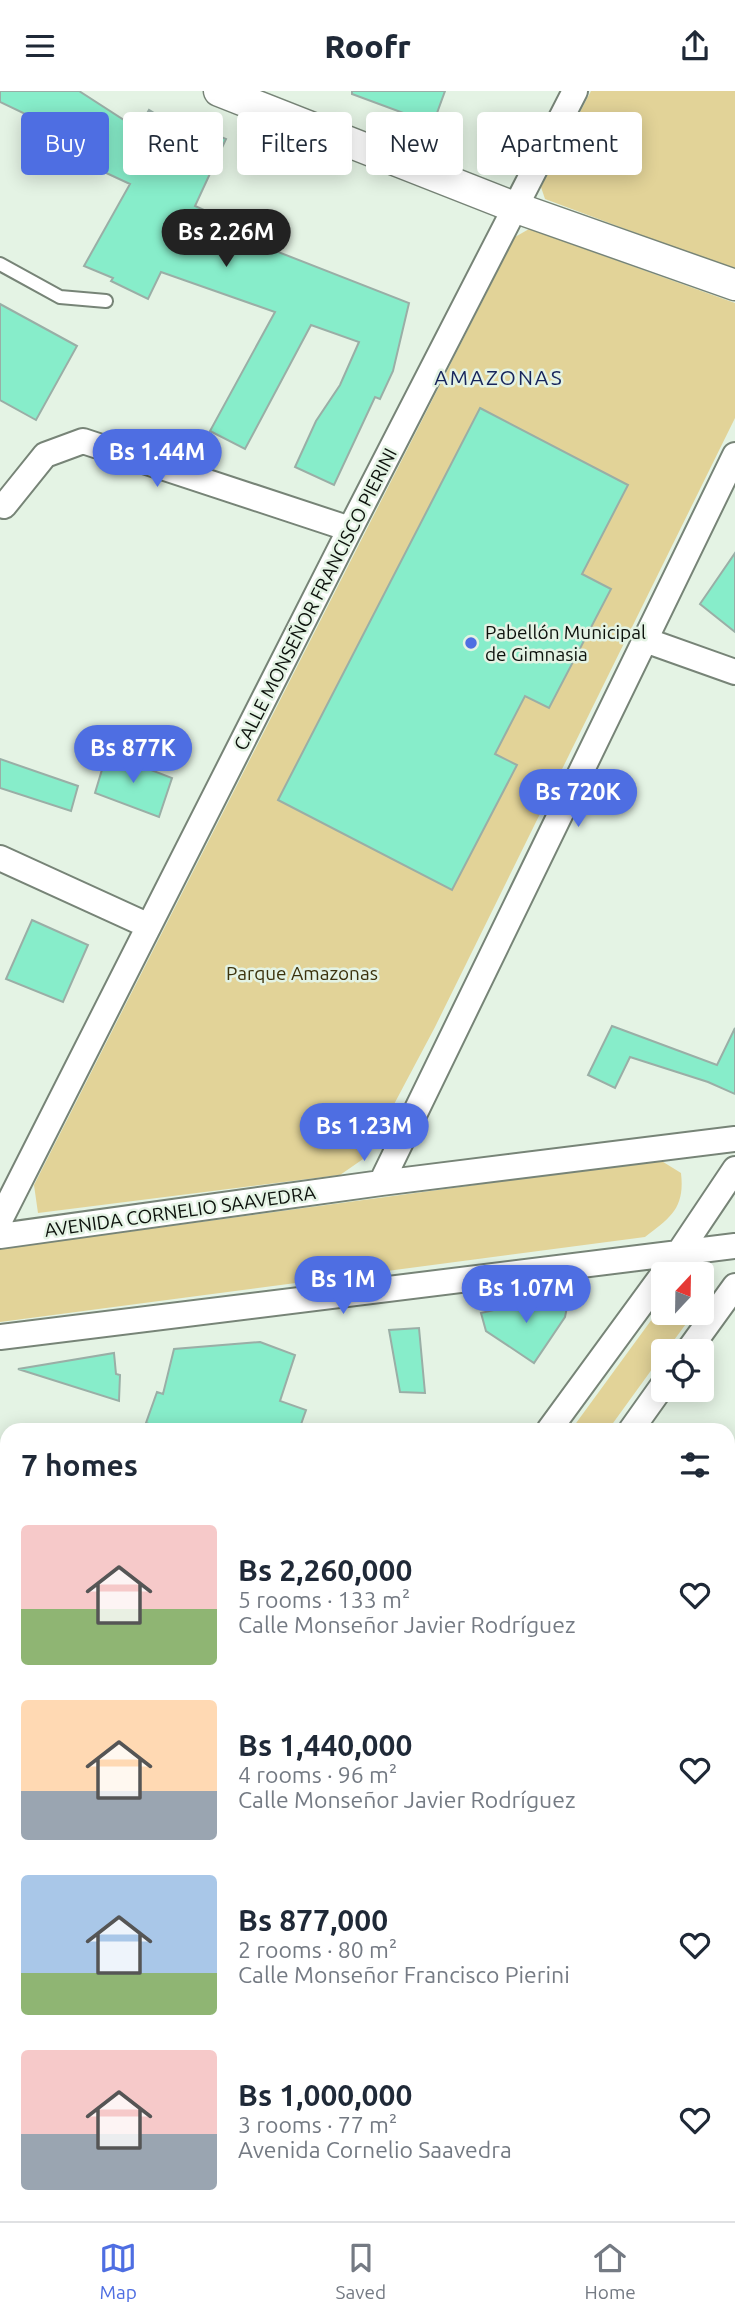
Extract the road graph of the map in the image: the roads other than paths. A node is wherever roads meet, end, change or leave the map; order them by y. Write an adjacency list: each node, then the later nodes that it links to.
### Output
1 (219, 91): 3 (street)
2 (575, 91): 3 (street, CALLE MONSEÑOR FRANCISCO PIERINI)
3 (514, 207): 5 (street); 9 (street, CALLE MONSEÑOR FRANCISCO PIERINI)
4 (0, 264): 6 (lane)
5 (735, 285)
6 (106, 301)
7 (735, 455): 10 (street)
8 (0, 504): 9 (street)
9 (350, 529): 13 (street, CALLE MONSEÑOR FRANCISCO PIERINI)
10 (645, 640): 11 (street); 16 (street)
11 (735, 672)
12 (0, 858): 13 (street)
13 (149, 926): 17 (street, CALLE MONSEÑOR FRANCISCO PIERINI)
14 (735, 1139): 16 (street, AVENIDA CORNELIO SAAVEDRA)
15 (735, 1169): 20 (street)
16 (381, 1183): 18 (street, AVENIDA CORNELIO SAAVEDRA)
17 (0, 1220)
18 (0, 1236)
19 (735, 1245): 20 (street)
20 (680, 1251): 22 (street); 25 (street)
21 (735, 1286): 23 (street)
22 (0, 1337)
23 (697, 1339)
24 (651, 1402): 26 (street)
25 (554, 1423)
26 (636, 1423)

